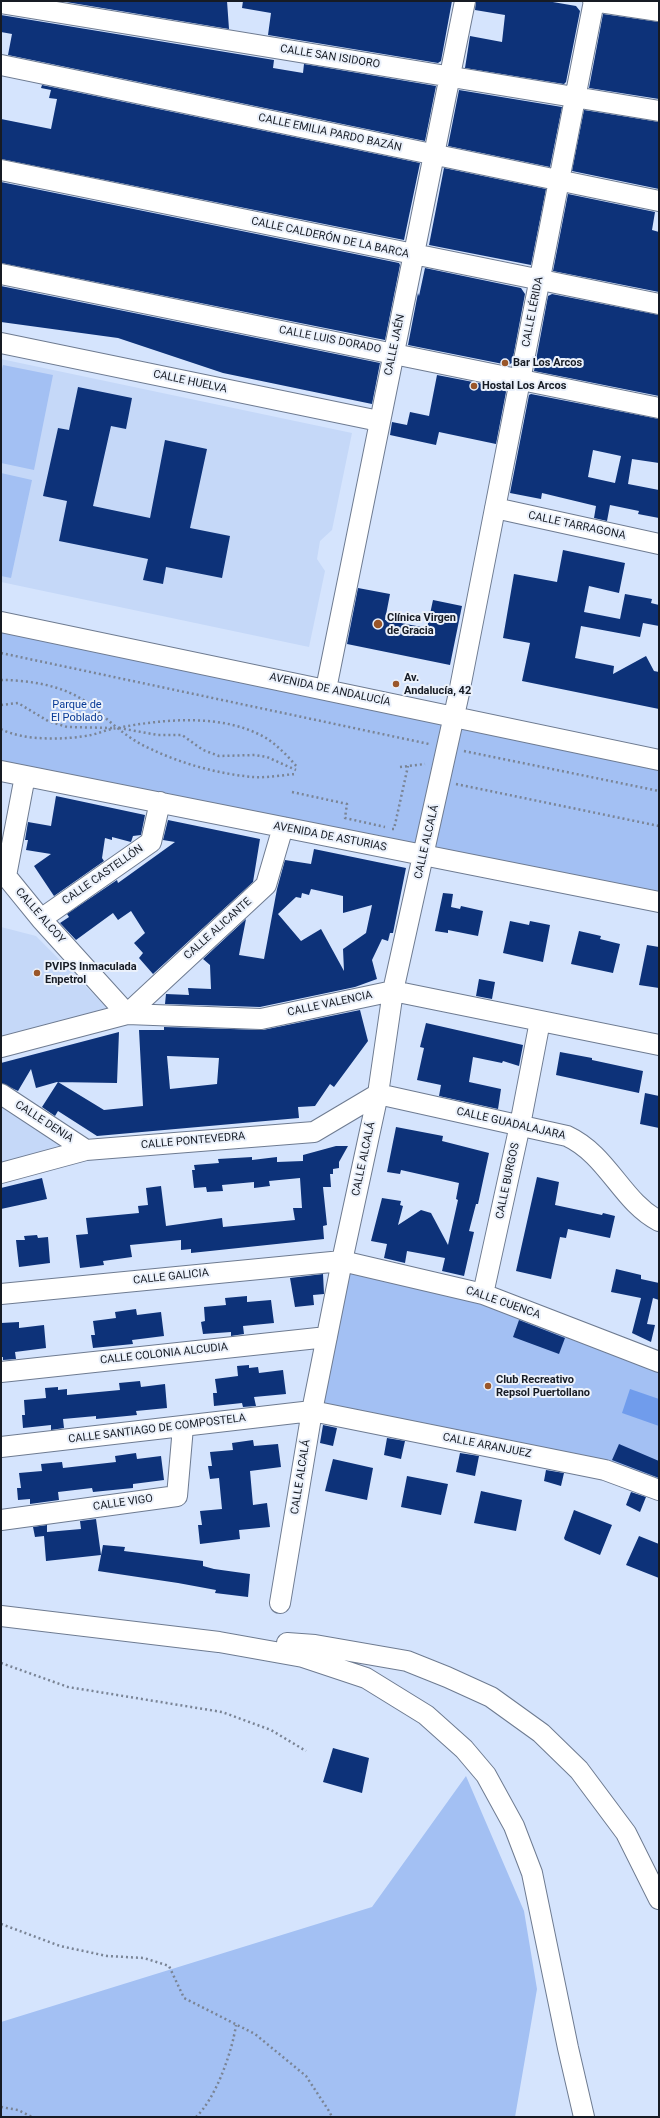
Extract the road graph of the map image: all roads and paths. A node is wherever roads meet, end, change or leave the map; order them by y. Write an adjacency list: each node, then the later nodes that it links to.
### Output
1 (464, 1): 6 (street, CALLE JAÉN)
2 (593, 1): 4 (street); 7 (street, CALLE LÉRIDA)
3 (1, 3): 6 (street, CALLE SAN ISIDORO)
4 (659, 11)
5 (1, 66): 9 (street, CALLE EMILIA PARDO BAZÁN)
6 (450, 77): 7 (street, CALLE SAN ISIDORO); 9 (street, CALLE JAÉN)
7 (576, 98): 8 (street, CALLE SAN ISIDORO); 11 (street, CALLE LÉRIDA)
8 (659, 111)
9 (434, 154): 11 (street, CALLE EMILIA PARDO BAZÁN); 13 (street, CALLE JAÉN)
10 (1, 170): 13 (street, CALLE CALDERÓN DE LA BARCA)
11 (559, 180): 12 (street, CALLE EMILIA PARDO BAZÁN); 15 (street, CALLE LÉRIDA)
12 (659, 201)
13 (414, 255): 15 (street, CALLE CALDERÓN DE LA BARCA); 18 (street, CALLE JAÉN)
14 (1, 274): 18 (street, CALLE LUIS DORADO)
15 (539, 280): 16 (street, CALLE CALDERÓN DE LA BARCA); 19 (street, CALLE LÉRIDA)
16 (659, 304)
17 (1, 343): 21 (street, CALLE HUELVA)
18 (394, 353): 19 (street, CALLE LUIS DORADO); 21 (street, CALLE JAÉN)
19 (520, 378): 20 (street, CALLE LUIS DORADO); 22 (street, CALLE LÉRIDA)
20 (659, 408)
21 (379, 421): 27 (street, CALLE JAÉN)
22 (495, 508): 23 (street, CALLE TARRAGONA); 29 (street, CALLE LÉRIDA)
23 (659, 544)
24 (1, 622): 27 (street, AVENIDA DE ANDALUCÍA)
25 (1, 653): 33 (path)
26 (1, 680): 30 (path)
27 (326, 689): 29 (street, AVENIDA DE ANDALUCÍA)
28 (1, 705): 30 (path)
29 (454, 717): 32 (street, AVENIDA DE ANDALUCÍA); 33 (street, CALLE ALCALÁ)
30 (116, 728): 31 (path); 34 (path); 37 (path); 39 (path)
31 (1, 729)
32 (659, 760)
33 (444, 765): 35 (path); 41 (path); 44 (path); 46 (street, CALLE ALCALÁ)
34 (297, 766)
35 (408, 766): 36 (path); 42 (path)
36 (400, 767)
37 (296, 770)
38 (1, 771): 40 (street, AVENIDA DE ASTURIAS)
39 (296, 774)
40 (25, 776): 43 (street, AVENIDA DE ASTURIAS); 48 (street, CALLE ALCOY)
41 (659, 791)
42 (292, 792)
43 (160, 802): 45 (street, AVENIDA DE ASTURIAS); 48 (street, CALLE CASTELLÓN)
44 (659, 826)
45 (283, 827): 46 (street, AVENIDA DE ASTURIAS); 50 (street, CALLE ALICANTE)
46 (423, 856): 47 (street, AVENIDA DE ASTURIAS); 49 (street, CALLE ALCALÁ)
47 (659, 902)
48 (42, 919): 50 (street, CALLE ALCOY)
49 (393, 991): 50 (street, CALLE VALENCIA); 51 (street, CALLE VALENCIA); 55 (street, CALLE ALCALÁ)
50 (127, 1014): 53 (street, CALLE VALENCIA)
51 (540, 1021): 52 (street, CALLE VALENCIA); 56 (street, CALLE BURGOS)
52 (659, 1045)
53 (1, 1047)
54 (1, 1094): 57 (street, CALLE DENIA)
55 (378, 1094): 56 (street, CALLE GUADALAJARA); 57 (street, CALLE PONTEVEDRA); 60 (street, CALLE ALCALÁ)
56 (520, 1125): 59 (street, CALLE GUADALAJARA); 62 (street, CALLE BURGOS)
57 (86, 1150): 58 (street, CALLE PONTEVEDRA)
58 (1, 1173)
59 (659, 1221)
60 (342, 1261): 61 (street, CALLE GALICIA); 62 (street, CALLE CUENCA); 63 (street, CALLE ALCALÁ)
61 (1, 1294)
62 (484, 1294): 64 (street, CALLE CUENCA)
63 (327, 1336): 65 (street, CALLE COLONIA ALCUDIA); 66 (street, CALLE ALCALÁ)
64 (659, 1362)
65 (1, 1372)
66 (312, 1411): 67 (street, CALLE SANTIAGO DE COMPOSTELA); 69 (street, CALLE ARANJUEZ); 71 (street, CALLE ALCALÁ)
67 (182, 1427): 68 (street, CALLE SANTIAGO DE COMPOSTELA); 70 (street, CALLE VIGO)
68 (1, 1447)
69 (659, 1490)
70 (1, 1520)
71 (280, 1603)
72 (1, 1616): 73 (street)
73 (219, 1642): 76 (street); 83 (street)
74 (1, 1663): 75 (path)
75 (306, 1751)
76 (659, 1899)
77 (1, 1924): 78 (path)
78 (236, 2025): 81 (path); 82 (path)
79 (1, 2107): 80 (path)
80 (32, 2117)
81 (196, 2117)
82 (332, 2117)
83 (584, 2117)

